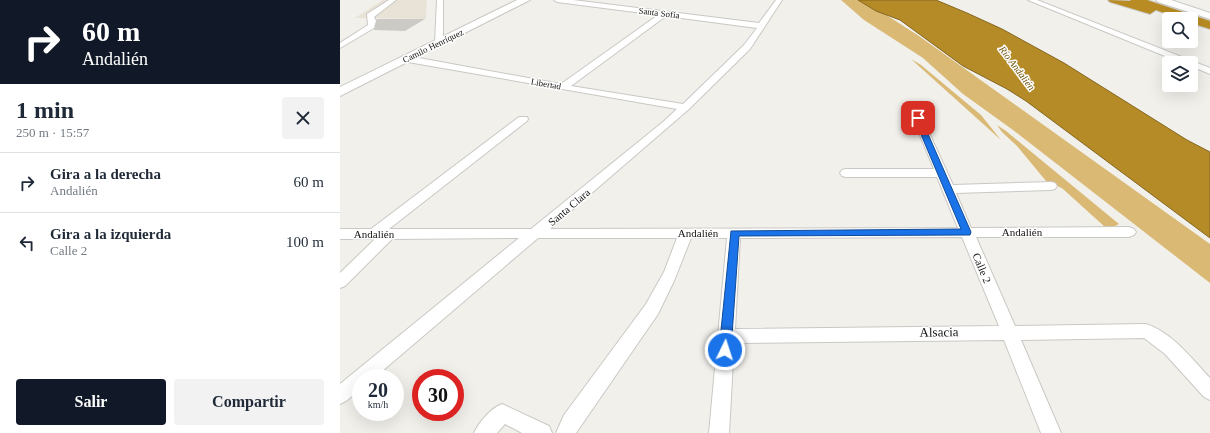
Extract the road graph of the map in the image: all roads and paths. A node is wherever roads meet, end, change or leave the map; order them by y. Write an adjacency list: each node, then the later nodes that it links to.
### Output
1 (393, 0): 20 (street)
2 (440, 0): 19 (street)
3 (525, 0): 19 (main road, Camilo Henríquez)
4 (557, 0): 13 (street, Santa Sofía)
5 (779, 0): 17 (street, Santa Clara)
6 (1030, 0): 22 (street)
7 (1114, 0): 12 (highway)
8 (1126, 0): 11 (highway)
9 (1136, 0): 16 (highway)
10 (1161, 0): 14 (main road)
11 (1162, 12)
12 (1162, 13)
13 (664, 14): 17 (street, Santa Sofía); 23 (street)
14 (1210, 16)
15 (1198, 24): 18 (highway)
16 (1210, 25)
17 (762, 26): 26 (street, Santa Clara)
18 (1210, 28)
19 (439, 43): 21 (main road, Camilo Henríquez)
20 (340, 46)
21 (408, 59): 23 (street, Libertad); 24 (main road, Camilo Henríquez)
22 (1210, 70)
23 (563, 87): 26 (street, Libertad)
24 (340, 92)
25 (912, 104): 29 (street, Calle 2)
26 (686, 107): 38 (street, Santa Clara)
27 (523, 119): 37 (street)
28 (846, 173): 29 (street)
29 (942, 173): 31 (street, Calle 2)
30 (1051, 186): 31 (street)
31 (948, 189): 32 (street, Calle 2)
32 (967, 232): 33 (street, Andalién); 35 (street, Andalién); 40 (street, Calle 2)
33 (1128, 232)
34 (686, 233): 35 (street, Andalién); 38 (street, Andalién); 46 (street)
35 (734, 233): 41 (street)
36 (340, 234): 37 (street, Andalién)
37 (381, 234): 38 (street, Andalién); 39 (street)
38 (536, 234): 43 (street, Santa Clara)
39 (340, 282)
40 (1009, 331): 41 (street, Alsacia); 42 (street, Alsacia); 48 (street, Calle 2)
41 (726, 336): 47 (street)
42 (1210, 391)
43 (340, 395)
44 (484, 433): 45 (street)
45 (542, 433)
46 (566, 433)
47 (719, 433)
48 (1051, 433)

